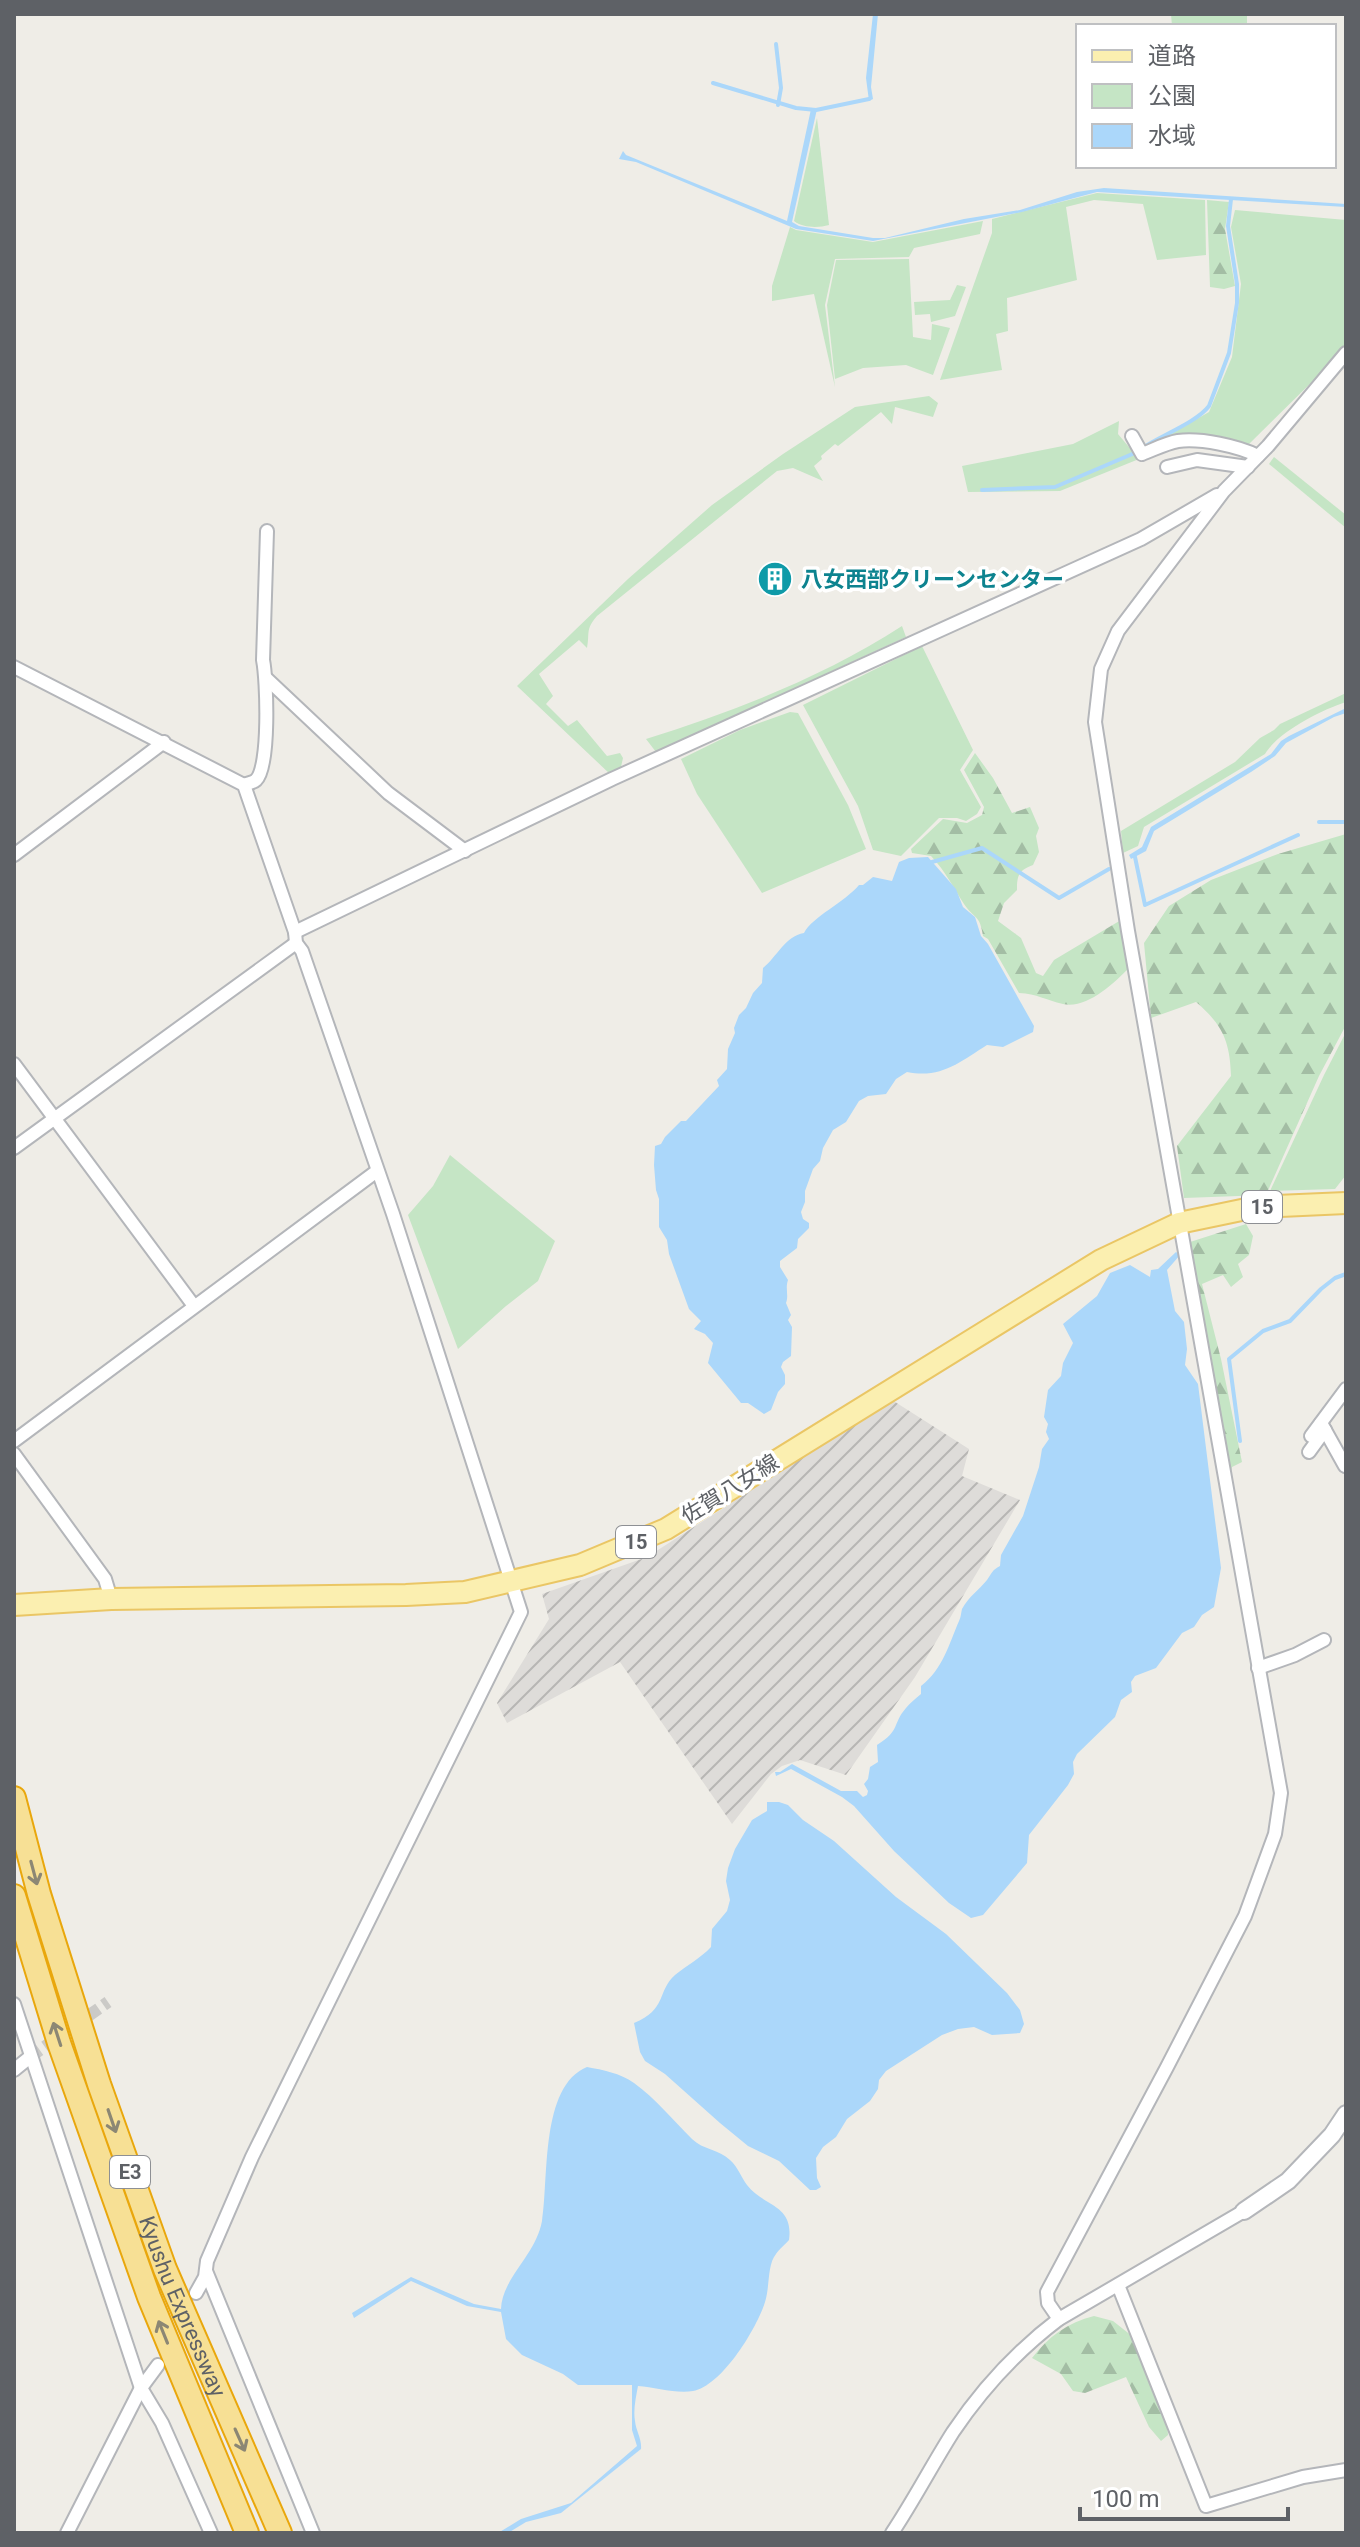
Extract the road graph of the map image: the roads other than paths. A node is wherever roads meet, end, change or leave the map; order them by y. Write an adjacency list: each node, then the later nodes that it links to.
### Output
1 (1346, 353): 3 (street)
2 (1132, 436): 3 (street)
3 (1258, 456): 5 (street)
4 (1167, 467): 5 (street)
5 (1248, 467): 6 (street)
6 (1224, 491): 12 (street); 20 (street)
7 (267, 531): 9 (street)
8 (14, 667): 10 (street)
9 (266, 678): 11 (street); 12 (street)
10 (164, 742): 11 (street); 13 (street)
11 (244, 785): 14 (street)
12 (465, 851): 14 (street)
13 (14, 855)
14 (296, 937): 16 (street); 18 (street)
15 (14, 1064): 16 (street)
16 (55, 1118): 17 (street); 21 (street)
17 (14, 1148)
18 (377, 1171): 21 (street); 29 (street)
19 (1346, 1203): 20 (main road, 佐賀八女線 / 15)
20 (1179, 1223): 29 (main road, 佐賀八女線 / 15); 33 (street)
21 (194, 1306): 25 (street)
22 (1346, 1389): 23 (street)
23 (1323, 1426): 24 (street); 26 (street); 28 (street)
24 (1311, 1436)
25 (14, 1441)
26 (1309, 1452)
27 (14, 1454): 30 (street)
28 (1345, 1466)
29 (513, 1581): 30 (main road, 佐賀八女線 / 15); 41 (street)
30 (111, 1599): 31 (main road, 佐賀八女線 / 15)
31 (14, 1605)
32 (1324, 1640): 33 (street)
33 (1258, 1668): 44 (street)
34 (14, 1798): 51 (highway, Kyushu Expressway / E3, one-way to 51)
35 (14, 1896): 50 (highway, Kyushu Expressway / E3, one-way to 35)
36 (14, 2004): 37 (street)
37 (30, 2057): 38 (street); 46 (street)
38 (14, 2070)
39 (1346, 2114): 40 (street)
40 (1244, 2211): 42 (street)
41 (206, 2271): 43 (street); 52 (street)
42 (1118, 2285): 44 (street); 47 (street)
43 (196, 2293)
44 (1059, 2319): 53 (street)
45 (158, 2365): 46 (street)
46 (141, 2388): 48 (street); 49 (street)
47 (1346, 2470)
48 (65, 2532)
49 (211, 2533)
50 (247, 2533)
51 (280, 2533)
52 (313, 2533)
53 (892, 2533)

